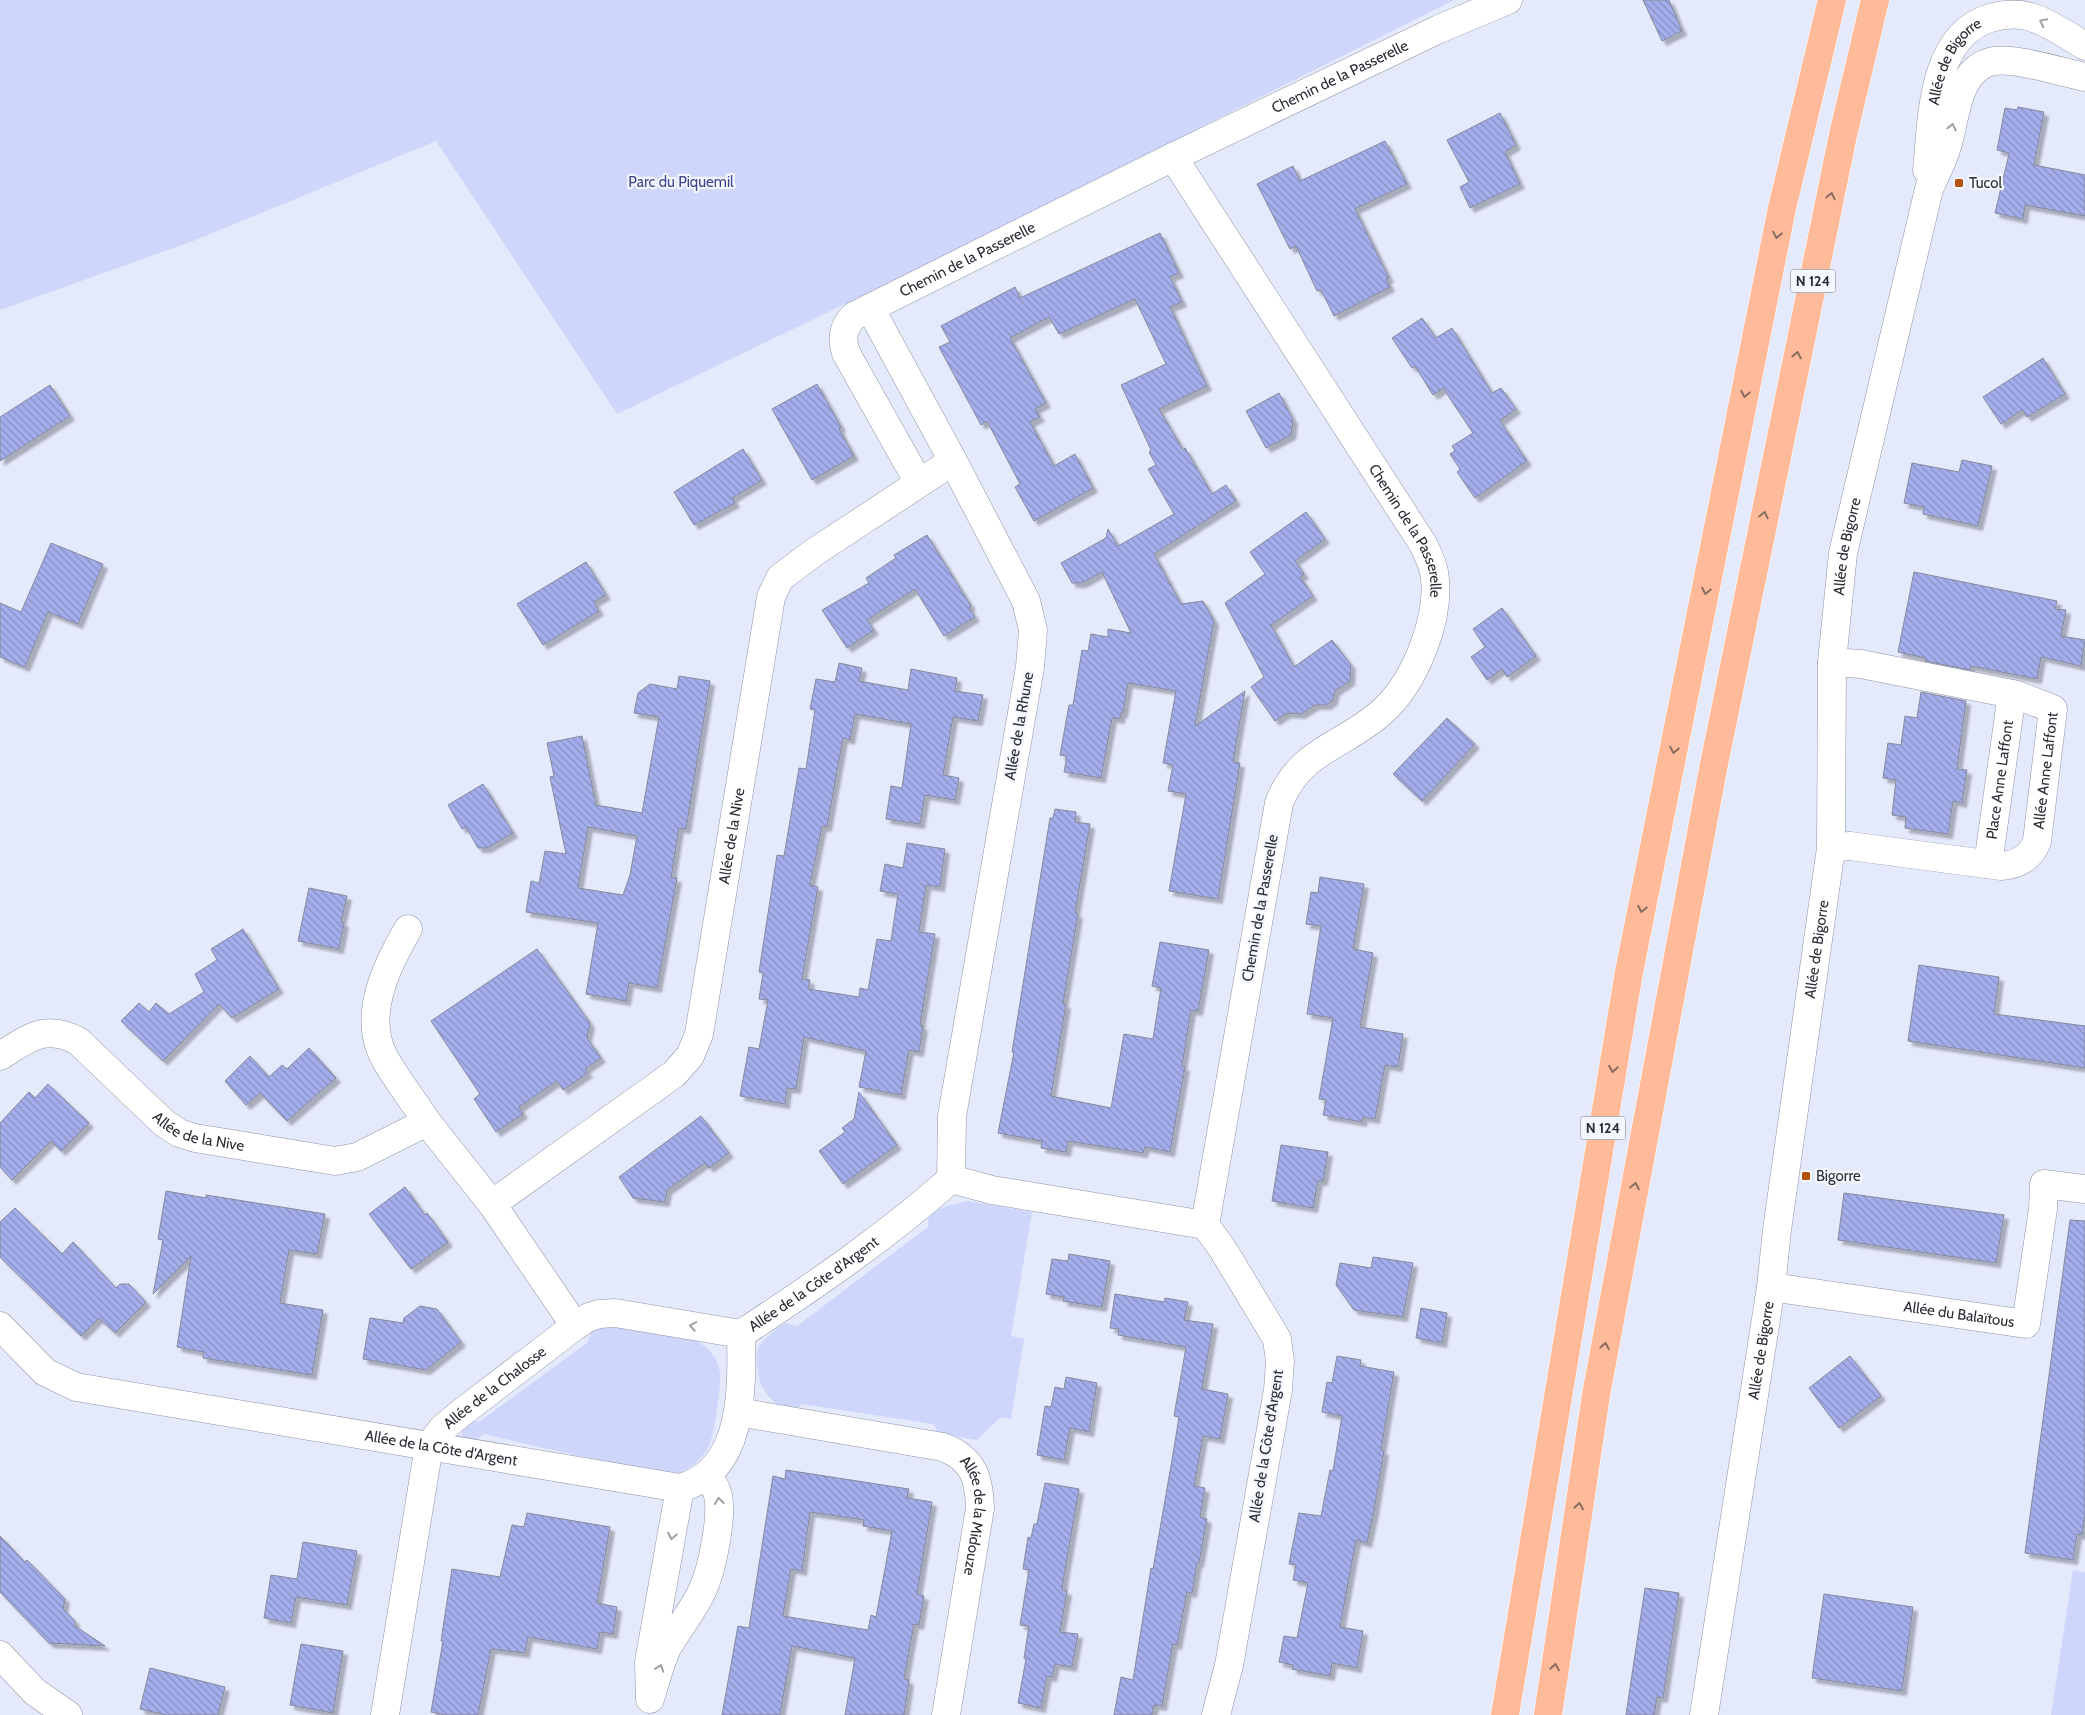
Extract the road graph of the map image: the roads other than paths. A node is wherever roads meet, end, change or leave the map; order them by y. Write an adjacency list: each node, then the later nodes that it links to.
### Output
1 (1508, 0): 9 (street, Chemin de la Passerelle)
2 (1820, 0): 11 (highway)
3 (1832, 0): 11 (highway, N 124)
4 (1875, 0): 8 (highway, N 124)
5 (1892, 0): 8 (highway)
6 (2085, 46): 10 (street, Allée de Bigorre, one-way to 10)
7 (2085, 78): 10 (street, Allée de Bigorre, one-way to 7)
8 (1843, 135): 41 (highway, N 124, one-way to 8)
9 (1173, 158): 12 (street, Chemin de la Passerelle); 25 (street, Chemin de la Passerelle)
10 (1929, 189): 15 (street, Allée de Bigorre)
11 (1782, 208): 40 (highway, N 124, one-way to 40)
12 (870, 308): 13 (street, Allée de la Rhune); 14 (street, Chemin de la Passerelle)
13 (953, 461): 14 (street, Allée de la Nive); 22 (street, Allée de la Rhune)
14 (919, 483): 24 (street, Allée de la Nive)
15 (1832, 662): 16 (street, Allée Anne Laffont); 17 (street, Allée de Bigorre)
16 (2012, 694): 18 (street, Place Anne Laffont); 18 (street, Allée Anne Laffont)
17 (1831, 848): 18 (street, Allée Anne Laffont); 26 (street, Allée de Bigorre)
18 (1988, 864)
19 (408, 929): 21 (street)
20 (0, 1056): 21 (street, Allée de la Nive)
21 (427, 1122): 24 (street)
22 (951, 1179): 25 (street); 29 (street, Allée de la Côte d'Argent)
23 (2085, 1189): 26 (street, Allée du Balaïtous)
24 (492, 1204): 27 (street)
25 (1205, 1225): 39 (street, Allée de la Côte d'Argent)
26 (1772, 1287): 42 (street, Allée de Bigorre)
27 (575, 1326): 29 (street, Allée de la Chalosse, one-way to 27); 31 (street, Allée de la Chalosse)
28 (2, 1333): 31 (street, Allée de la Côte d'Argent)
29 (741, 1334): 30 (street, Allée de la Côte d'Argent)
30 (738, 1412): 32 (street, Allée de la Côte d'Argent); 38 (street, Allée de la Midouze)
31 (428, 1446): 33 (street, Allée de la Côte d'Argent); 37 (street)
32 (706, 1476): 33 (street, Allée de la Côte d'Argent); 35 (street, one-way to 32)
33 (680, 1488): 35 (street, one-way to 35)
34 (0, 1656): 36 (street)
35 (649, 1707)
36 (68, 1715)
37 (385, 1715)
38 (946, 1715)
39 (1216, 1715)
40 (1505, 1715)
41 (1548, 1715)
42 (1704, 1715)

